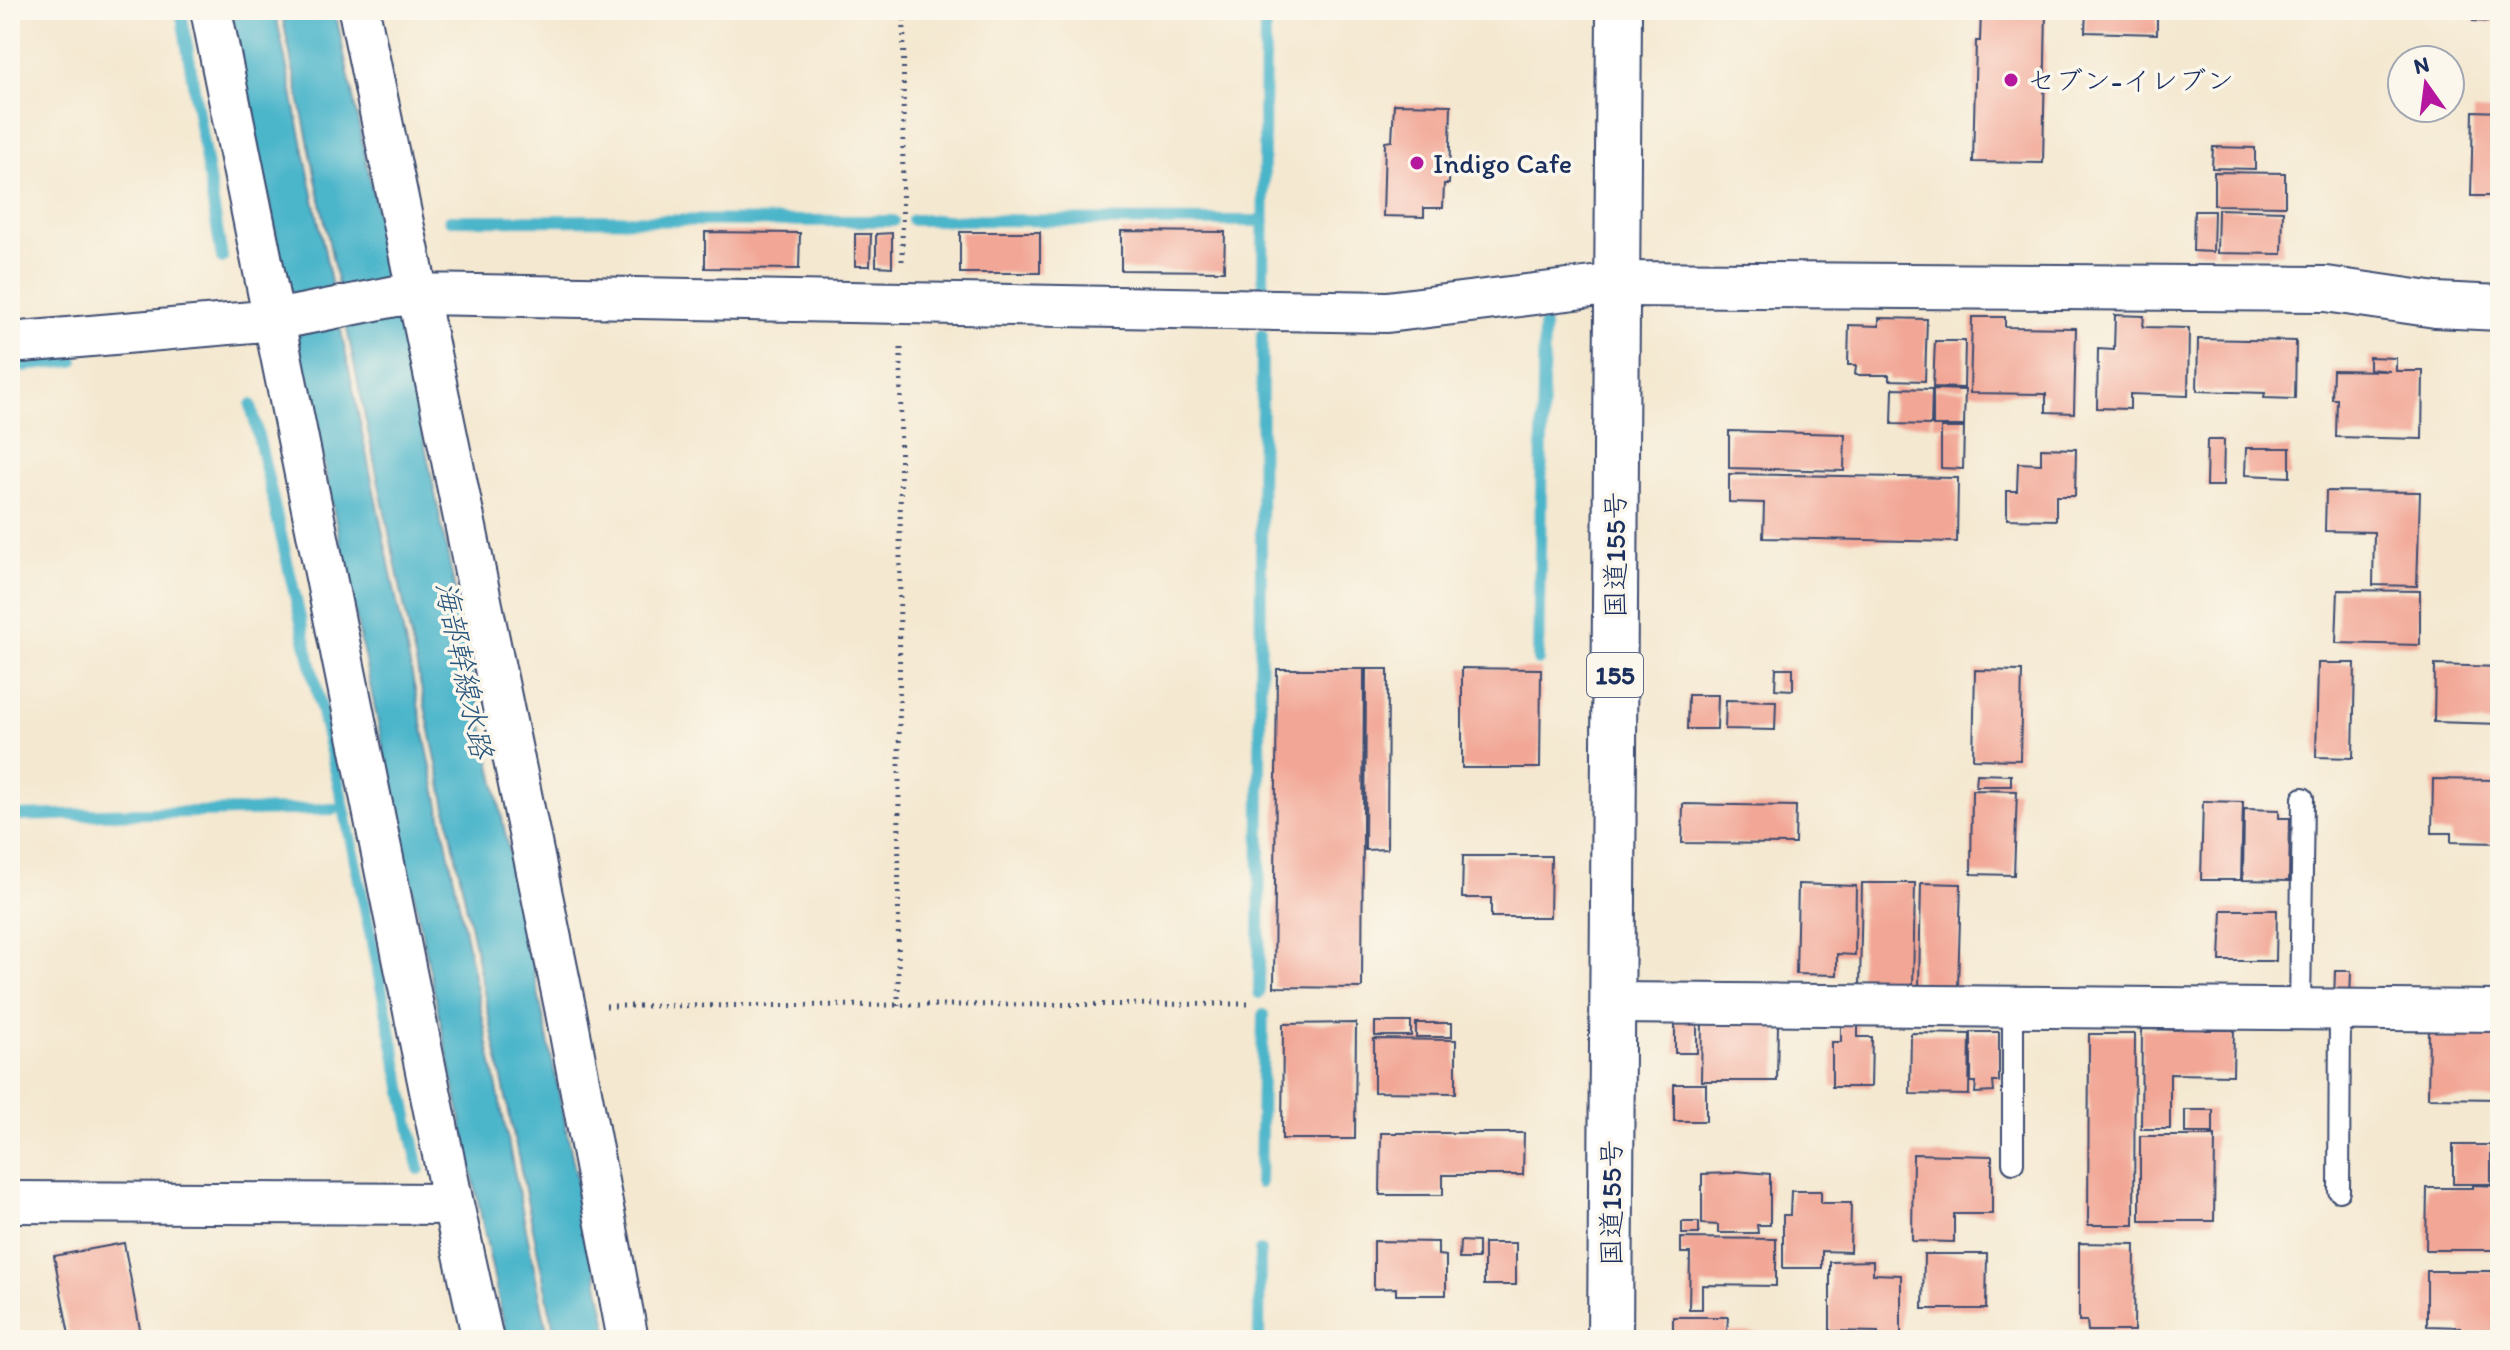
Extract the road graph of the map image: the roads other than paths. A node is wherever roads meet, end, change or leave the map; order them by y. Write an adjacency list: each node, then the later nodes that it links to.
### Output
1 (211, 10): 7 (street)
2 (359, 10): 5 (street)
3 (1619, 10): 4 (main road, 国道155号 / 155)
4 (1617, 284): 5 (street); 6 (main road); 10 (main road, 国道155号 / 155)
5 (408, 295): 7 (street); 20 (street)
6 (2500, 308)
7 (282, 319): 8 (street); 18 (street)
8 (10, 343)
9 (2303, 798): 12 (lane)
10 (1612, 1003): 11 (street); 21 (main road, 国道155号 / 155)
11 (2013, 1007): 12 (street); 15 (lane)
12 (2300, 1009): 13 (street)
13 (2340, 1010): 14 (street); 16 (lane)
14 (2500, 1011)
15 (2013, 1163)
16 (2339, 1191)
17 (10, 1202): 18 (street)
18 (453, 1204): 19 (street)
19 (483, 1340)
20 (628, 1340)
21 (1610, 1340)

